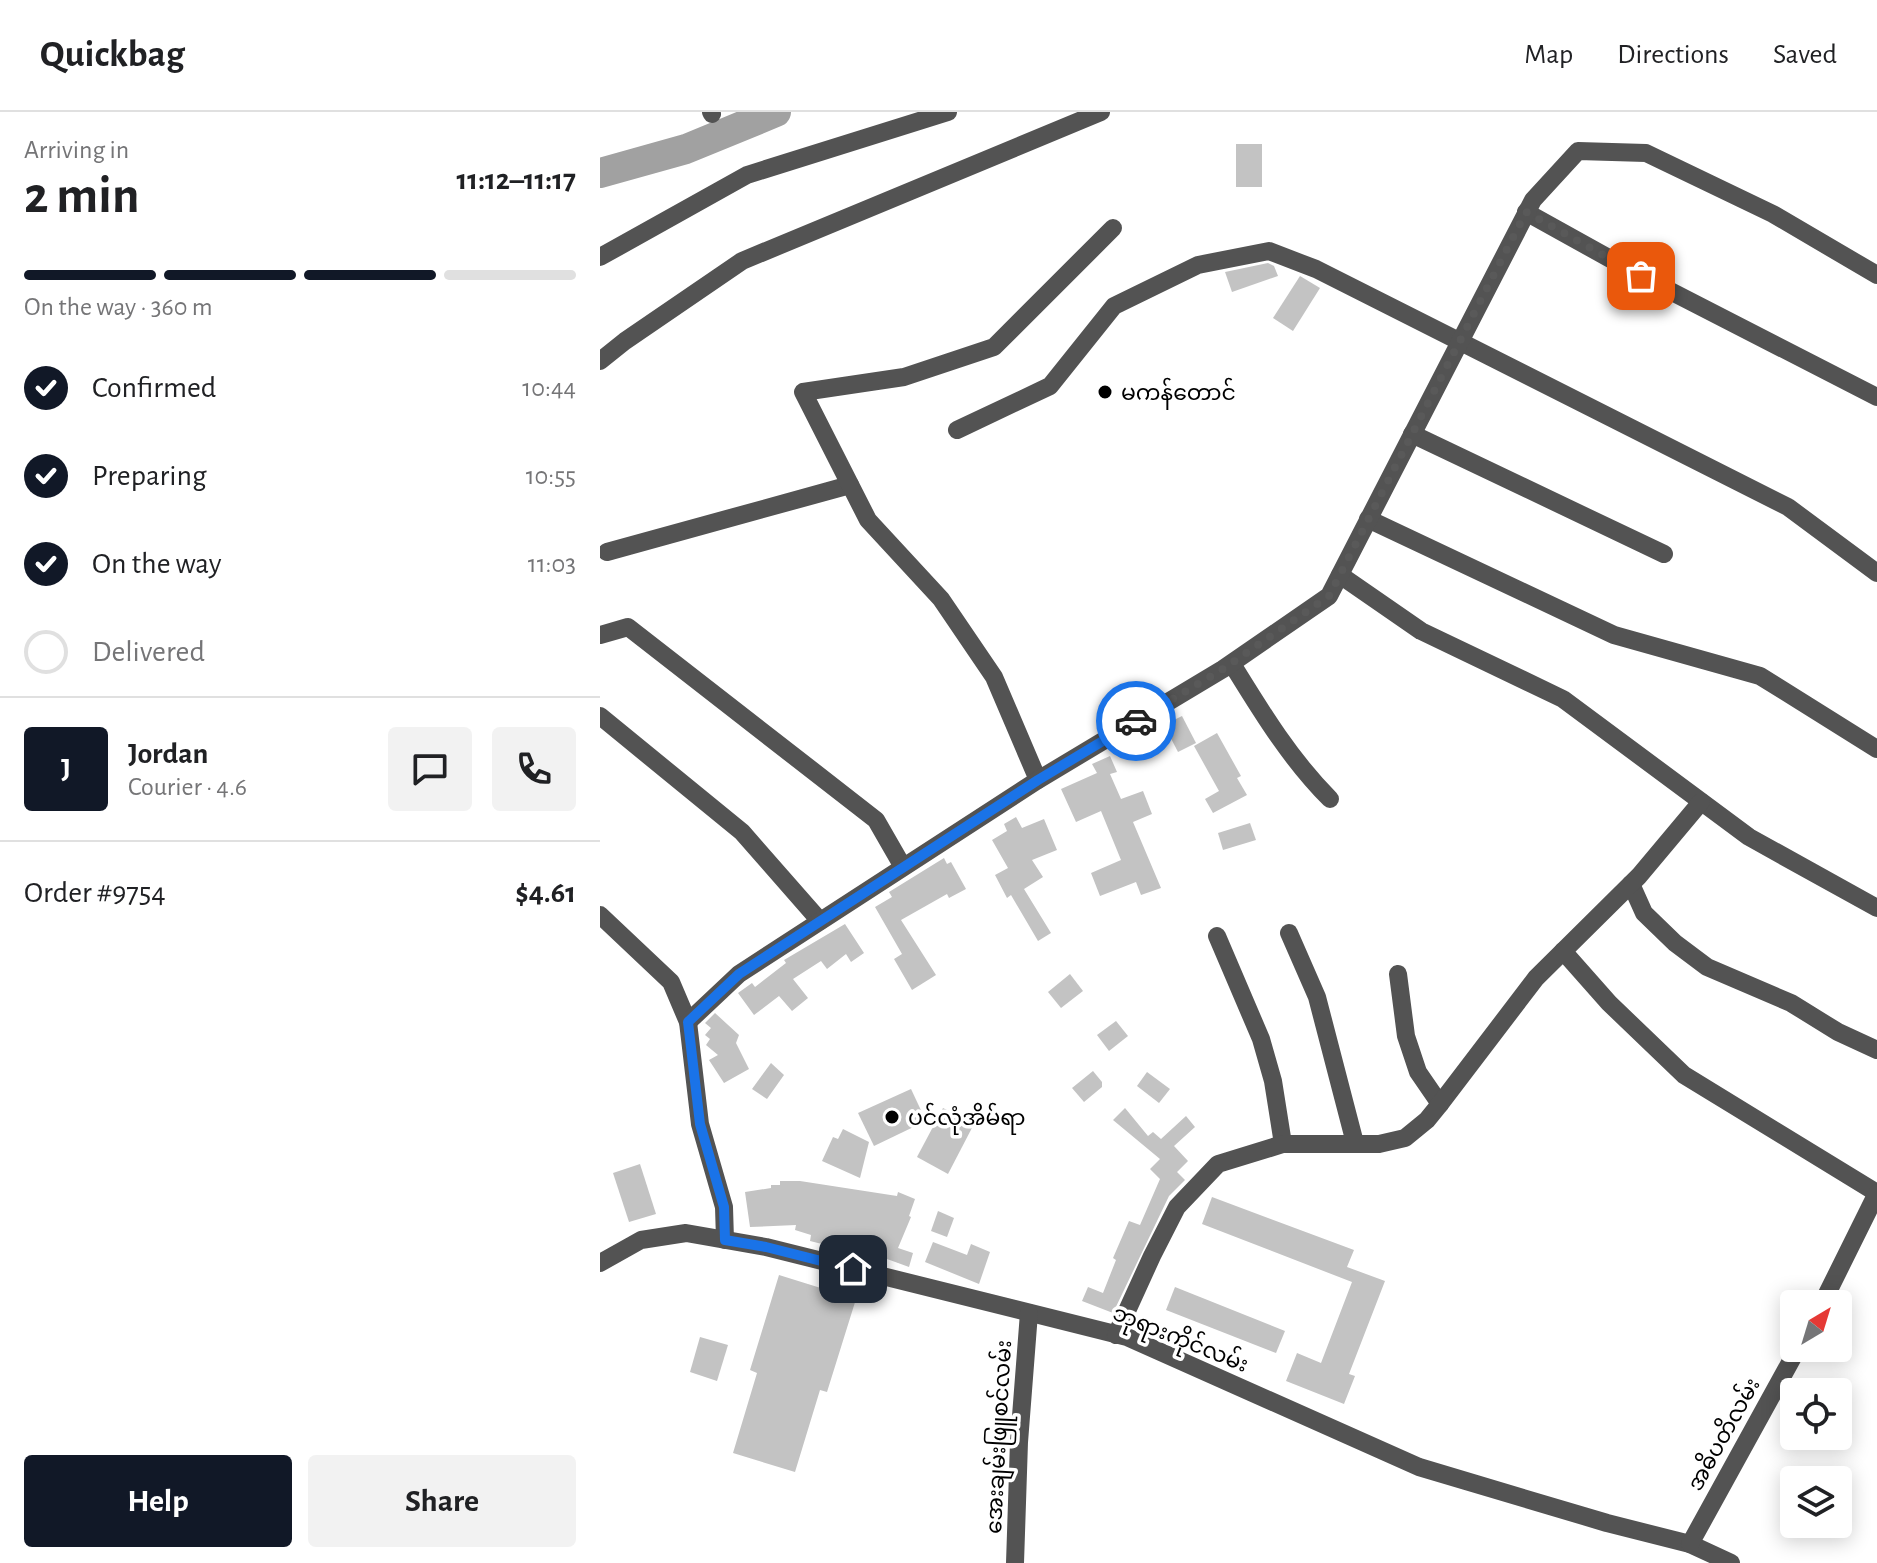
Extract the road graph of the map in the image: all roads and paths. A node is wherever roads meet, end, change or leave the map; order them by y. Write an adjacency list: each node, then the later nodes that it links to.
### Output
1 (948, 112): 5 (street)
2 (1101, 112): 8 (street)
3 (1526, 212): 6 (street); 7 (street); 9 (street)
4 (1113, 228): 12 (street)
5 (600, 257)
6 (1877, 275)
7 (1459, 343): 10 (street); 11 (street); 16 (street)
8 (600, 361)
9 (1877, 397)
10 (957, 430)
11 (1412, 434): 13 (street); 15 (street)
12 (850, 485): 14 (street); 22 (street)
13 (1368, 519): 17 (street); 21 (street)
14 (602, 552)
15 (1664, 554)
16 (1877, 573)
17 (1340, 575): 19 (street); 24 (street)
18 (600, 635): 25 (street)
19 (1232, 664): 22 (street); 23 (street)
20 (600, 716): 29 (street)
21 (1877, 749)
22 (1038, 780): 25 (street)
23 (1330, 799)
24 (1701, 802): 26 (street); 27 (street)
25 (903, 867): 29 (street)
26 (1631, 884): 32 (street); 35 (street)
27 (1877, 908)
28 (600, 915): 34 (street)
29 (820, 921): 34 (street)
30 (1289, 933): 37 (street)
31 (1217, 936): 38 (street)
32 (1563, 951): 36 (street); 39 (street)
33 (1398, 974): 36 (street)
34 (688, 1022): 40 (street)
35 (1877, 1050)
36 (1440, 1104): 37 (street)
37 (1355, 1143): 38 (street)
38 (1283, 1144): 44 (street)
39 (1877, 1193): 42 (street)
40 (725, 1240): 41 (street, ဘုရားကိုင်လမ်း); 43 (street, ဘုရားကိုင်လမ်း)
41 (600, 1263)
42 (1829, 1290)
43 (1029, 1313): 44 (street, ဘုရားကိုင်လမ်း); 47 (street, အေးချမ်းဖြူစင်လမ်း)
44 (1116, 1335): 46 (street, ဘုရားကိုင်လမ်း)
45 (1790, 1362): 46 (street, အဓိပတိလမ်း)
46 (1690, 1544): 48 (street, ဘုရားကိုင်လမ်း)
47 (1015, 1563)
48 (1731, 1563)

